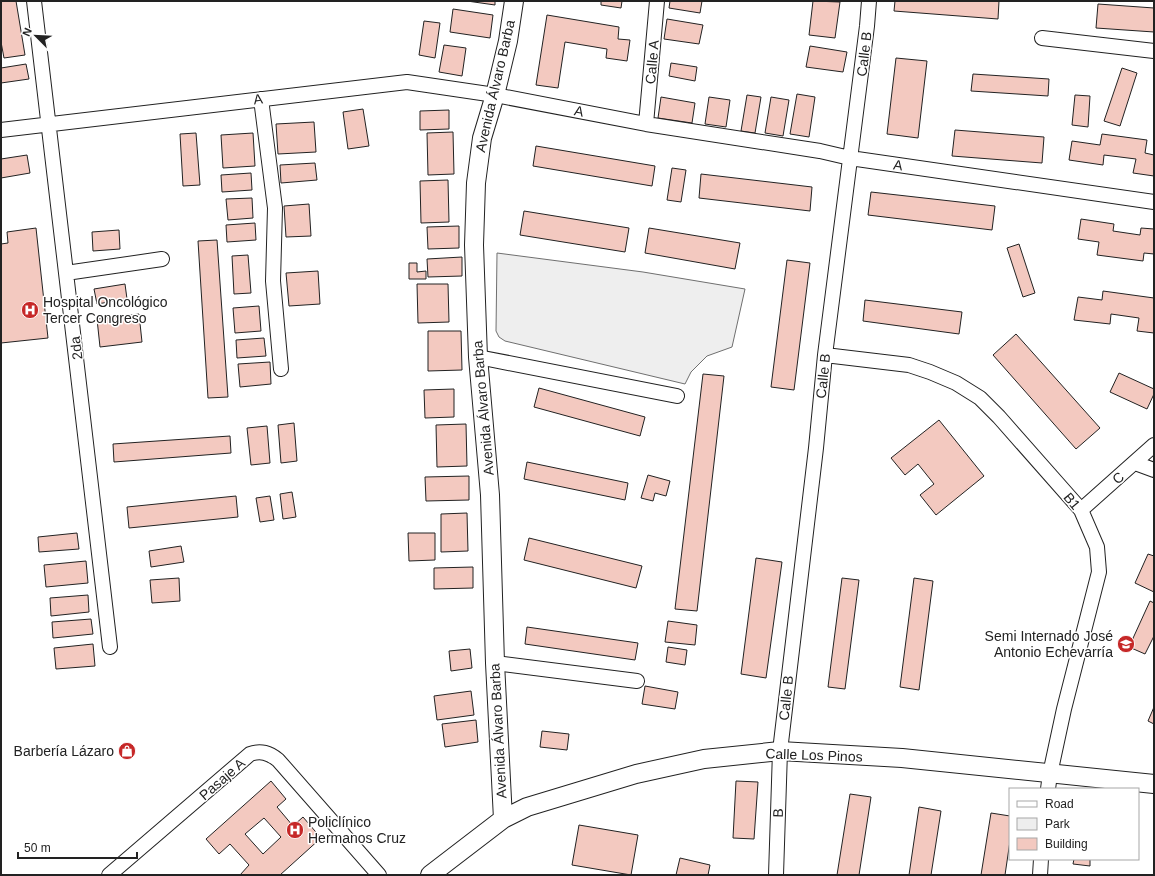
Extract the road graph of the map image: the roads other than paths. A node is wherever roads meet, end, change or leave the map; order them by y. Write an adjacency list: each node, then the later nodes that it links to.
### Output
1 (34, 1): 9 (street, 2da)
2 (514, 1): 7 (street, Avenida Álvaro Barba)
3 (657, 1): 10 (street, Calle A)
4 (869, 1): 12 (street, Calle B)
5 (1042, 38): 6 (street)
6 (1154, 51)
7 (495, 95): 8 (street, A); 10 (street, A); 17 (street, Avenida Álvaro Barba)
8 (262, 99): 9 (street, A); 18 (street)
9 (49, 124): 11 (street, A); 15 (street, 2da)
10 (646, 124): 12 (street, A)
11 (1, 130)
12 (850, 158): 13 (street, A); 16 (street, Calle B)
13 (1154, 202)
14 (162, 259): 15 (street)
15 (66, 273): 24 (street, 2da)
16 (825, 355): 23 (street, B1); 27 (street, Calle B)
17 (478, 357): 19 (street); 25 (street, Avenida Álvaro Barba)
18 (280, 370)
19 (677, 396)
20 (1154, 446): 21 (street, C)
21 (1135, 463): 22 (street); 23 (street, C)
22 (1154, 470)
23 (1081, 510): 28 (street, B1)
24 (110, 647)
25 (495, 664): 26 (street); 30 (street, Avenida Álvaro Barba)
26 (637, 681)
27 (780, 751): 28 (street, Calle Los Pinos); 30 (street, Calle Los Pinos); 35 (street, B)
28 (1049, 782): 29 (street, Calle Los Pinos)
29 (1154, 784)
30 (503, 819): 34 (street, Calle Los Pinos)
31 (1041, 860): 36 (street)
32 (109, 875): 33 (street, Pasaje A)
33 (379, 875)
34 (430, 875)
35 (776, 875)
36 (1040, 875)

